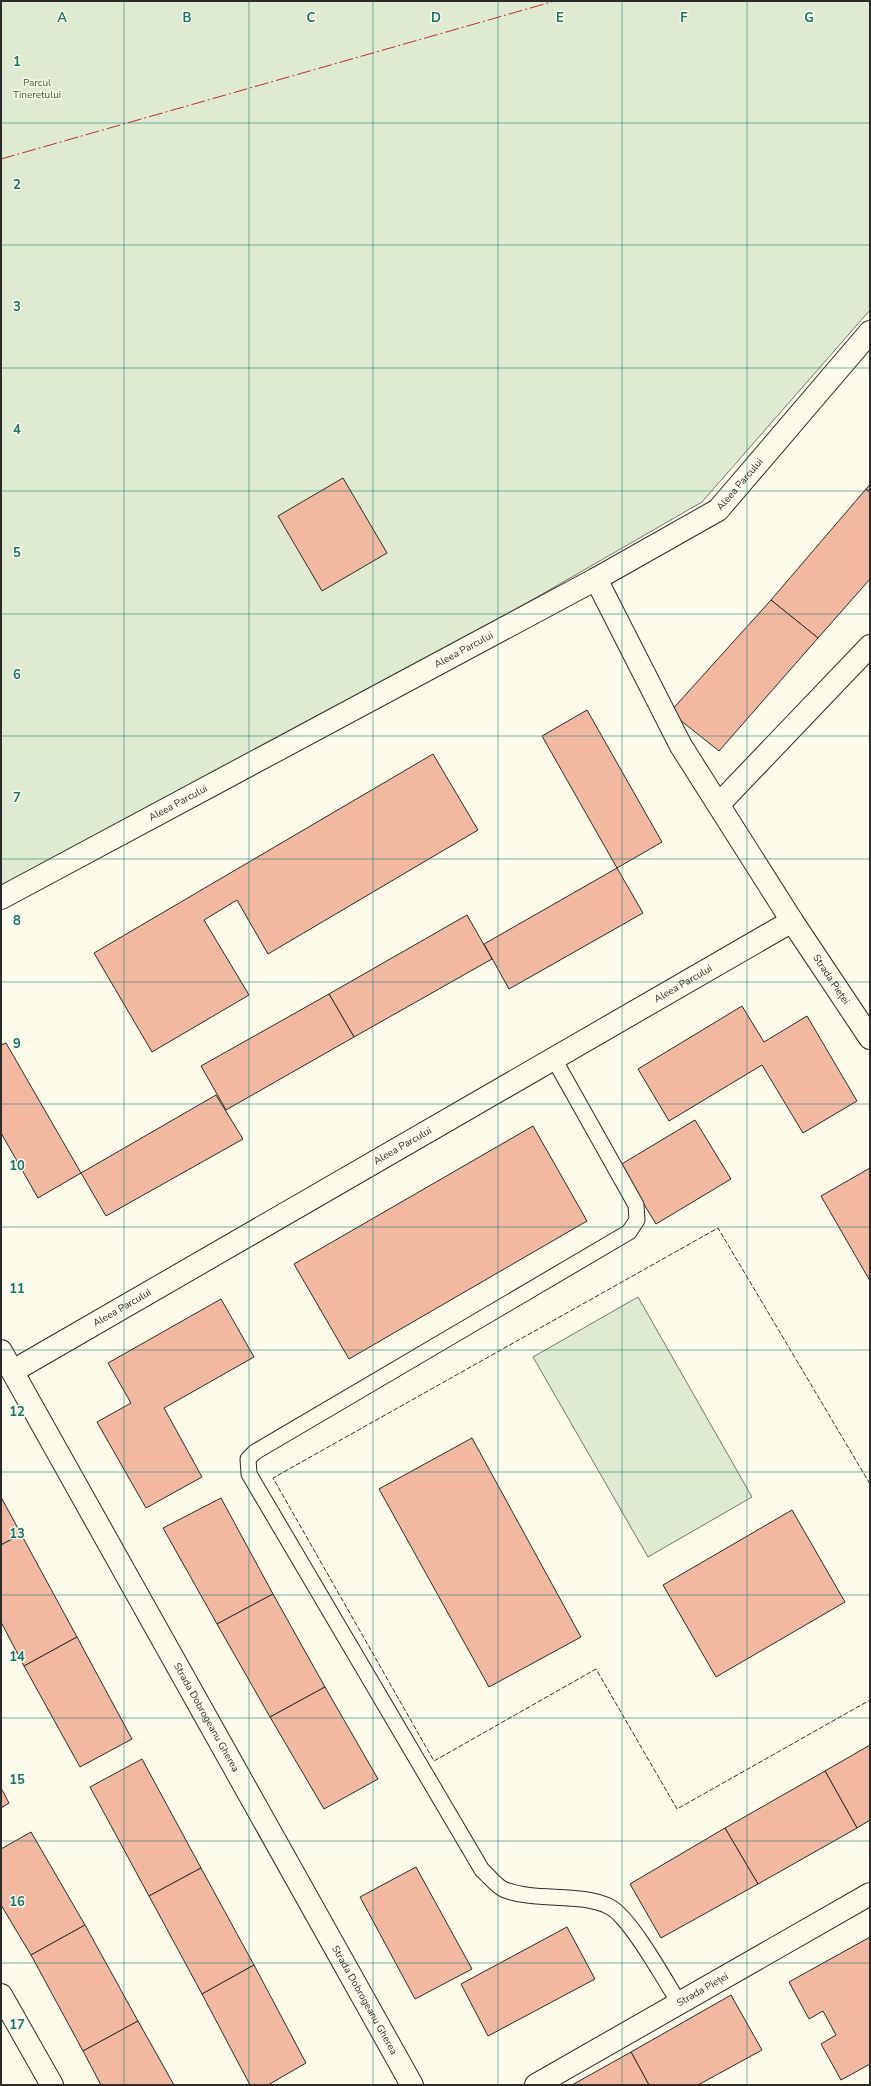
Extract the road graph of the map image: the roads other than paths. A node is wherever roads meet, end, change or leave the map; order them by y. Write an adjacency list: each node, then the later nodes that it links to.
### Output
1 (870, 332): 2 (street, Aleea Parcului)
2 (596, 579): 4 (street, Strada Pieței); 5 (street, Aleea Parcului)
3 (870, 646): 4 (street)
4 (719, 804): 6 (street, Strada Pieței)
5 (1, 898)
6 (792, 921): 7 (street, Strada Pieței); 8 (street, Aleea Parcului)
7 (870, 1038)
8 (554, 1059): 10 (street, Aleea Parcului); 13 (lane)
9 (1, 1351): 10 (street, Strada Dobrogeanu Gherea)
10 (13, 1371): 15 (street, Strada Dobrogeanu Gherea)
11 (870, 1894): 13 (street, Strada Pieței)
12 (1, 1995): 14 (street)
13 (679, 2003): 16 (street, Strada Pieței)
14 (52, 2085)
15 (412, 2085)
16 (536, 2085)

